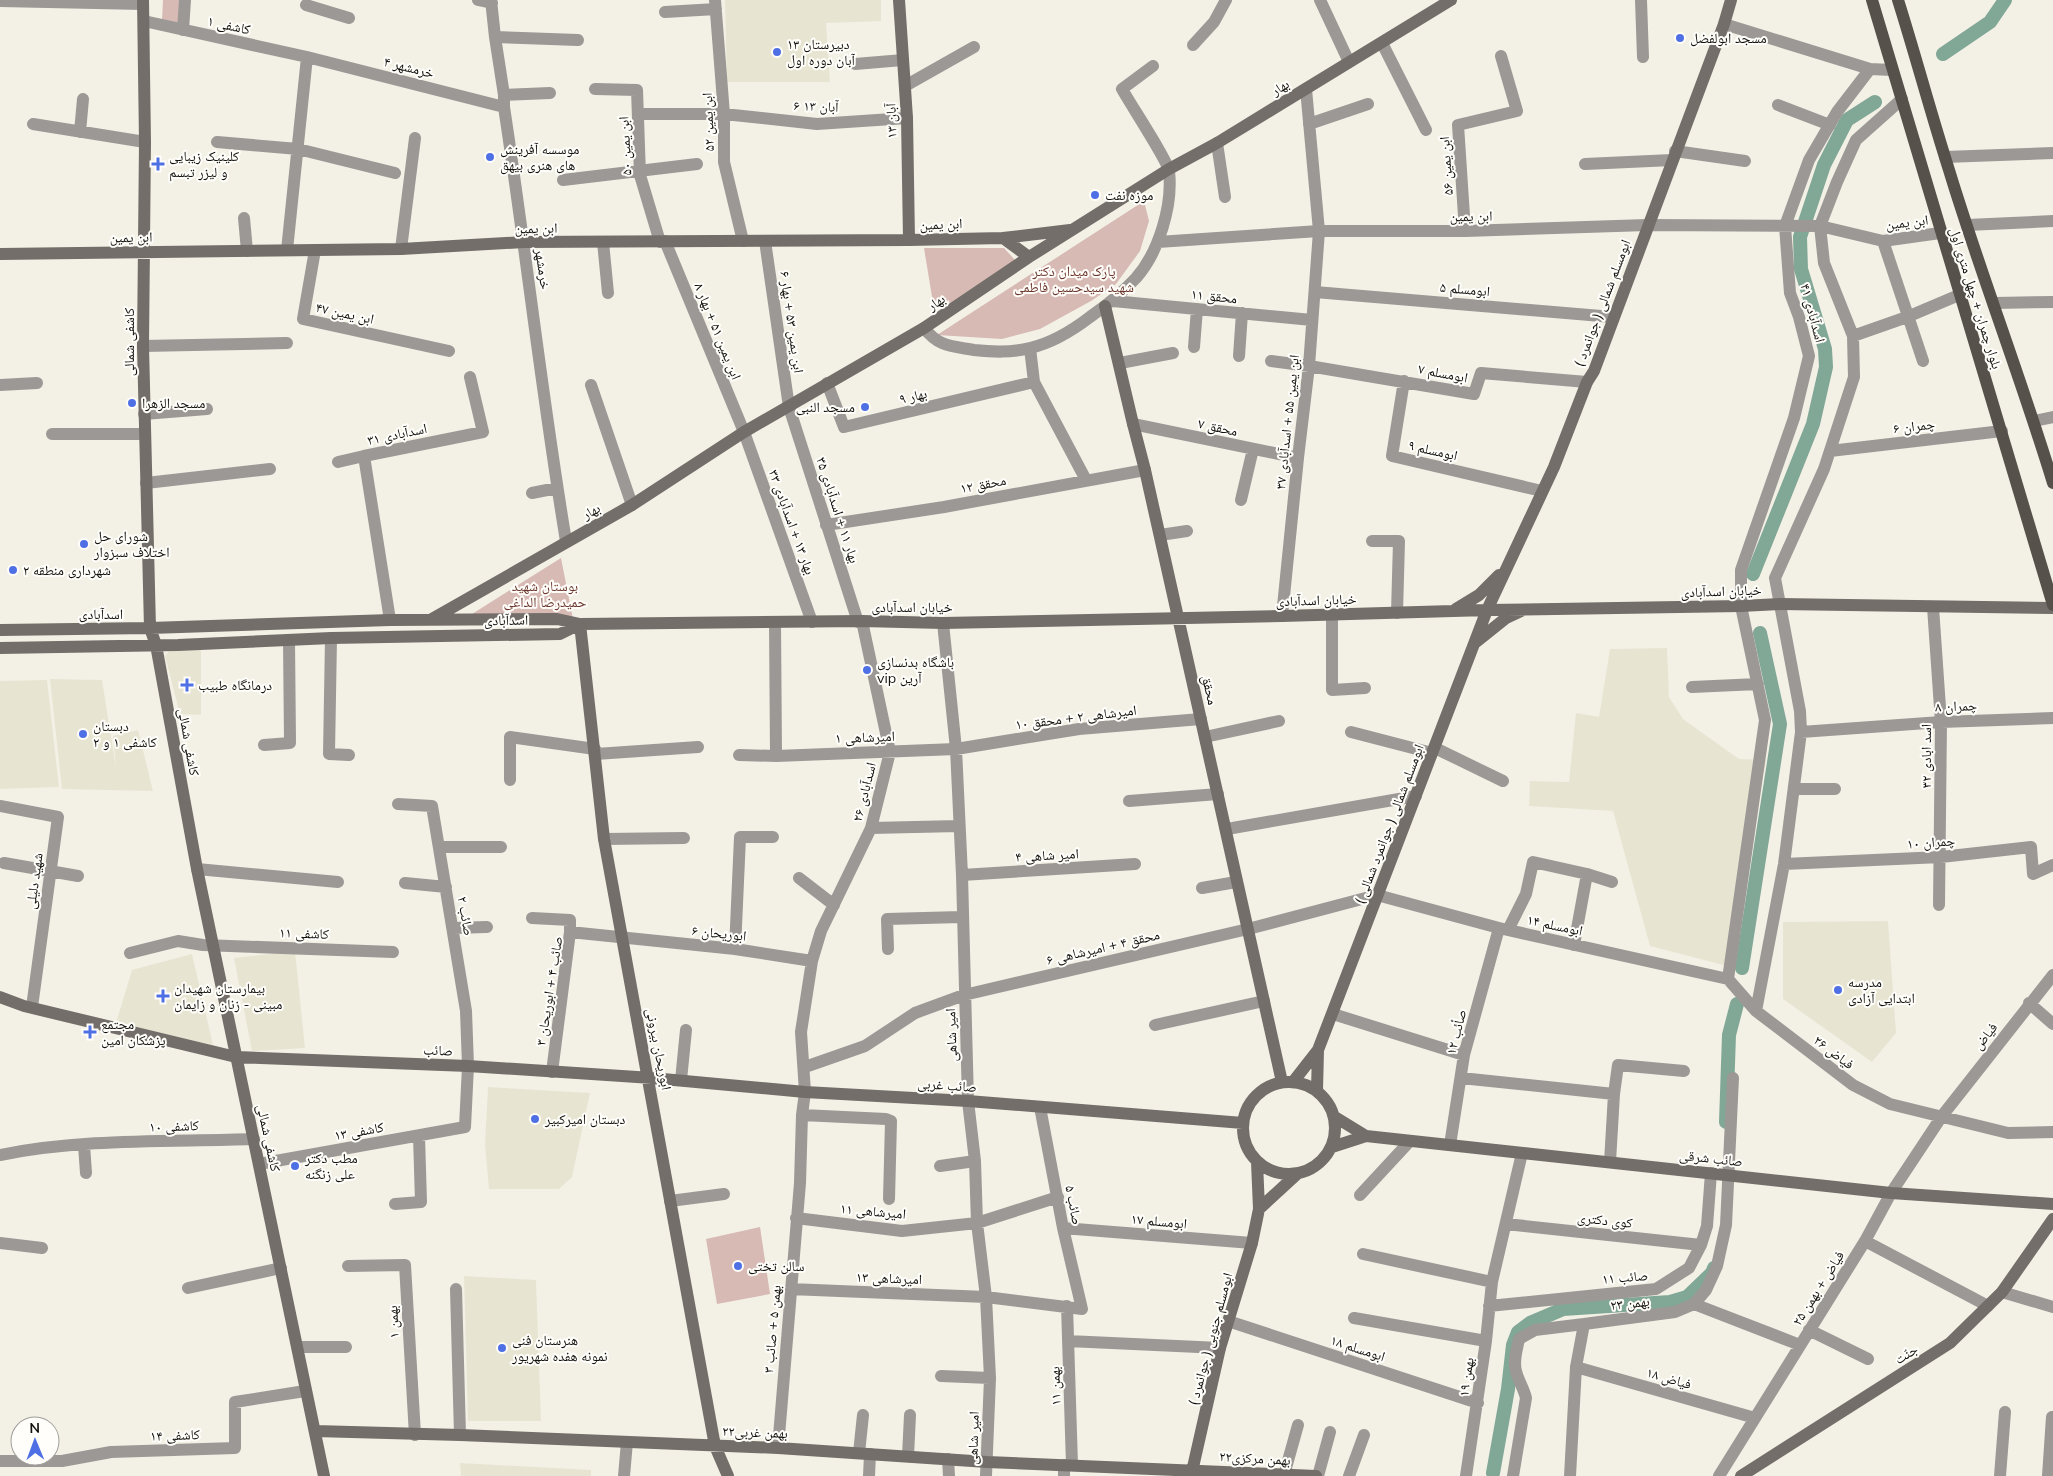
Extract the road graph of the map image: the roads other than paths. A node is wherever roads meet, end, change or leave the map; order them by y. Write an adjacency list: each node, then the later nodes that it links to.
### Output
1 (185, 0): 22 (street)
2 (478, 0): 15 (street)
3 (899, 0): 31 (main road, ۱۳ آبان)
4 (1226, 0): 26 (street)
5 (1320, 0): 32 (street)
6 (1452, 0): 25 (main road, بهار)
7 (1641, 0): 30 (street)
8 (1731, 0): 21 (main road, ابومسلم شمالی ( جوانمرد ))
9 (1872, 0): 36 (main road, بلوار چمران + چهل متری اول)
10 (1898, 0): 61 (main road, بلوار چمران + چهل متری اول)
11 (0, 1): 12 (street)
12 (15, 1): 13 (street)
13 (62, 1): 14 (street)
14 (143, 2): 20 (main road, کاشفی شمالی)
15 (492, 2): 23 (street, خرمشهر)
16 (306, 5): 19 (street)
17 (716, 5): 18 (street); 47 (street, ابن یمین ۵۲)
18 (665, 12)
19 (349, 18)
20 (144, 22): 22 (street, کاشفی ۱); 55 (main road, کاشفی شمالی)
21 (1724, 24): 35 (street); 60 (main road, ابومسلم شمالی ( جوانمرد ))
22 (183, 30): 29 (street, کاشفی ۱)
23 (495, 38): 24 (street); 43 (street, خرمشهر)
24 (578, 40)
25 (1382, 43): 32 (main road, بهار); 52 (street)
26 (1193, 45)
27 (974, 47): 37 (street)
28 (1501, 56): 78 (street, ابن یمین ۵۶)
29 (307, 57): 43 (street, خرمشهر ۴); 58 (street)
30 (1643, 58)
31 (903, 60): 33 (street); 37 (main road, ۱۳ آبان)
32 (1349, 62): 38 (main road, بهار)
33 (855, 64)
34 (1153, 66): 65 (street)
35 (1870, 69): 36 (street); 51 (street, اسدآبادی ۴۱)
36 (1892, 70): 42 (main road, بلوار چمران + چهل متری اول)
37 (905, 86): 48 (main road, ۱۳ آبان)
38 (1306, 88): 50 (street, ابن یمین ۵۵ + اسدآبادی ۳۷); 57 (main road, بهار)
39 (594, 89): 46 (street, ابن یمین ۵۰)
40 (550, 93): 43 (street)
41 (83, 99): 53 (street)
42 (1902, 99): 75 (street); 79 (main road, بلوار چمران + چهل متری اول)
43 (504, 101): 85 (street, خرمشهر)
44 (1368, 104): 50 (street)
45 (1778, 105): 51 (street)
46 (638, 114): 47 (street, ۶ آبان ۱۳); 66 (street, ابن یمین ۵۰)
47 (724, 114): 48 (street, ۶ آبان ۱۳); 82 (street, ابن یمین ۵۲)
48 (907, 118): 81 (main road, ۱۳ آبان)
49 (33, 124): 53 (street)
50 (1309, 124): 77 (street, ابن یمین ۵۵ + اسدآبادی ۳۷)
51 (1830, 125): 74 (street, اسدآبادی ۴۱)
52 (1426, 130)
53 (80, 132): 55 (street)
54 (415, 138): 89 (street)
55 (145, 142): 93 (main road, کاشفی شمالی)
56 (217, 142): 58 (street)
57 (1217, 142): 65 (main road, بهار); 69 (street)
58 (298, 149): 67 (street); 90 (street)
59 (2053, 153): 61 (street)
60 (1674, 156): 62 (street); 64 (street); 73 (main road, ابومسلم شمالی ( جوانمرد ))
61 (1945, 157): 72 (main road, بلوار چمران + چهل متری اول)
62 (1745, 161)
63 (697, 164): 66 (street)
64 (1585, 164)
65 (1169, 169): 76 (main road, بهار); 88 (street)
66 (640, 171): 68 (street); 87 (street, ابن یمین ۵۰)
67 (395, 173)
68 (563, 180)
69 (1225, 197)
70 (244, 218): 92 (street)
71 (2053, 221): 72 (street)
72 (1967, 224): 101 (main road, بلوار چمران + چهل متری اول)
73 (1647, 225): 74 (street, ابن یمین); 78 (street, ابن یمین); 104 (main road, ابومسلم شمالی ( جوانمرد ))
74 (1785, 226): 75 (street, ابن یمین); 160 (street, اسدآبادی ۴۱)
75 (1820, 226): 84 (street, ابن یمین); 108 (street)
76 (1072, 230): 80 (main road, ابن یمین); 95 (main road, بهار)
77 (1319, 231): 78 (street, ابن یمین); 88 (street, ابن یمین); 96 (street, ابن یمین ۵۵ + اسدآبادی ۳۷)
78 (1465, 231)
79 (1940, 233): 84 (street, ابن یمین); 98 (main road, بلوار چمران + چهل متری اول)
80 (1003, 238): 81 (main road, ابن یمین); 95 (main road)
81 (909, 240): 83 (main road, ابن یمین)
82 (743, 241): 83 (main road, ابن یمین); 87 (main road, ابن یمین)
83 (765, 241): 128 (street, ابن یمین ۵۳ + بهار ۶)
84 (1883, 241): 105 (street)
85 (524, 242): 86 (main road, ابن یمین); 89 (main road, ابن یمین); 148 (street, خرمشهر)
86 (604, 242): 87 (main road, ابن یمین); 97 (street)
87 (662, 242): 135 (street, ابن یمین ۵۱ + بهار ۸)
88 (1158, 242): 100 (street)
89 (401, 249): 91 (main road, ابن یمین)
90 (287, 250): 91 (main road, ابن یمین); 92 (main road, ابن یمین)
91 (315, 250): 113 (street, ابن یمین ۴۷)
92 (247, 251): 93 (main road, ابن یمین)
93 (144, 252): 94 (main road, ابن یمین); 110 (main road, کاشفی شمالی)
94 (0, 254)
95 (1030, 257): 107 (main road, بهار)
96 (1315, 292): 104 (street, ابومسلم ۵); 106 (street, ابن یمین ۵۵ + اسدآبادی ۳۷)
97 (608, 294)
98 (1959, 295): 105 (street); 134 (main road, بلوار چمران + چهل متری اول)
99 (2053, 302): 101 (street)
100 (1109, 303): 102 (street, محقق ۱۱); 112 (street); 118 (main road, محقق)
101 (1994, 303): 132 (main road, بلوار چمران + چهل متری اول)
102 (1197, 309): 103 (street, محقق ۱۱); 111 (street)
103 (1242, 313): 106 (street, محقق ۱۱); 115 (street)
104 (1613, 316): 123 (main road, ابومسلم شمالی ( جوانمرد ))
105 (1907, 317): 108 (street); 117 (street)
106 (1312, 320): 119 (street, ابن یمین ۵۵ + اسدآبادی ۳۷)
107 (924, 328): 112 (street); 125 (main road, بهار)
108 (1853, 336): 139 (street)
109 (287, 343): 110 (street)
110 (143, 346): 130 (main road, کاشفی شمالی)
111 (1194, 347)
112 (1030, 348): 122 (street)
113 (449, 351)
114 (1173, 353): 118 (street)
115 (1239, 356)
116 (1271, 361): 119 (street, ابومسلم ۷)
117 (1923, 361)
118 (1120, 364): 133 (main road, محقق)
119 (1309, 366): 121 (street, ابومسلم ۷); 141 (street, ابن یمین ۵۵ + اسدآبادی ۳۷)
120 (470, 376): 140 (street, اسدآبادی ۳۱)
121 (1404, 381): 123 (street, ابومسلم ۷); 149 (street, ابومسلم ۹)
122 (1034, 382): 125 (street, بهار ۹); 145 (street)
123 (1587, 382): 149 (main road, ابومسلم شمالی ( جوانمرد ))
124 (37, 383): 126 (street)
125 (827, 383): 128 (main road, بهار)
126 (0, 384)
127 (591, 384): 152 (street)
128 (789, 407): 135 (main road, بهار); 153 (street, بهار ۱۱ + اسدآبادی ۳۵)
129 (207, 409): 130 (street)
130 (144, 414): 137 (main road, کاشفی شمالی)
131 (2053, 417): 132 (street)
132 (2034, 421): 147 (main road, بلوار چمران + چهل متری اول)
133 (1133, 424): 138 (street, محقق ۷); 144 (main road, محقق)
134 (2002, 431): 139 (street, چمران ۶); 162 (main road, بلوار چمران + چهل متری اول)
135 (744, 432): 152 (main road, بهار); 173 (street, بهار ۱۳ + اسدآبادی ۳۳)
136 (52, 434): 137 (street)
137 (144, 434): 146 (main road, کاشفی شمالی)
138 (1253, 449): 141 (street, محقق ۷); 151 (street)
139 (1830, 451): 159 (street)
140 (364, 456): 142 (street); 171 (street, اسدآبادی ۳۱)
141 (1298, 458): 168 (street, ابن یمین ۵۵ + اسدآبادی ۳۷)
142 (338, 462)
143 (270, 470): 146 (street)
144 (1145, 470): 145 (street, محقق ۱۲); 155 (main road, محقق)
145 (1086, 480): 153 (street, محقق ۱۲)
146 (146, 483): 177 (main road, کاشفی شمالی)
147 (2053, 483)
148 (557, 488): 150 (street); 156 (street, خرمشهر)
149 (1542, 491): 158 (main road, ابومسلم شمالی ( جوانمرد ))
150 (532, 493)
151 (1241, 500)
152 (632, 505): 156 (main road, بهار)
153 (826, 525): 174 (street, بهار ۱۱ + اسدآبادی ۳۵)
154 (1187, 531): 155 (street)
155 (1160, 535): 169 (main road, محقق)
156 (566, 541): 170 (main road, بهار)
157 (1372, 541): 166 (street)
158 (1506, 568): 164 (main road, ابومسلم شمالی ( جوانمرد )); 165 (main road)
159 (1780, 604): 160 (main road, خیابان اسدآبادی); 161 (main road, خیابان اسدآبادی); 192 (street)
160 (1741, 606): 163 (main road, خیابان اسدآبادی); 184 (street, اسدآبادی ۴۱)
161 (1933, 606): 162 (main road, خیابان اسدآبادی); 190 (street, اسد ابادی ۳۲)
162 (2053, 606)
163 (1524, 609): 164 (main road, خیابان اسدآبادی); 181 (main road)
164 (1487, 610): 165 (main road, خیابان اسدآبادی); 181 (main road, ابومسلم شمالی ( جوانمرد شمالی ))
165 (1452, 611): 166 (main road, خیابان اسدآبادی)
166 (1397, 613): 167 (main road, خیابان اسدآبادی)
167 (1332, 615): 168 (main road, خیابان اسدآبادی); 186 (street)
168 (1282, 616): 169 (main road, خیابان اسدآبادی)
169 (1178, 617): 175 (main road, خیابان اسدآبادی); 188 (main road, محقق)
170 (432, 619): 171 (main road, اسدآبادی); 176 (main road, اسدآبادی)
171 (390, 620): 177 (main road, اسدآبادی)
172 (775, 622): 173 (main road, خیابان اسدآبادی); 176 (main road, خیابان اسدآبادی); 202 (street)
173 (812, 622): 174 (main road, خیابان اسدآبادی)
174 (860, 622): 175 (main road, خیابان اسدآبادی); 199 (street, اسدآبادی ۲۶)
175 (942, 622): 196 (street, امیر شاهی)
176 (580, 624): 179 (main road, اسدآبادی); 198 (main road, ابوریحان بیرونی)
177 (150, 628): 178 (main road, اسدآبادی); 182 (main road, کاشفی شمالی)
178 (0, 630)
179 (331, 638): 180 (main road, اسدآبادی); 200 (street)
180 (289, 640): 182 (main road, اسدآبادی); 194 (street)
181 (1474, 644): 197 (main road, ابومسلم شمالی ( جوانمرد شمالی ))
182 (156, 645): 183 (main road, اسدآبادی); 225 (main road, کاشفی شمالی)
183 (0, 648)
184 (1758, 684): 185 (street); 256 (street, اسدآبادی ۴۱)
185 (1692, 687)
186 (1365, 688)
187 (2053, 718): 190 (street, چمران ۸)
188 (1201, 719): 193 (main road, محقق); 196 (street, امیرشاهی ۲ + محقق ۱۰)
189 (1279, 722): 193 (street)
190 (1941, 722): 192 (street, چمران ۸); 220 (street, اسد ابادی ۳۲)
191 (1351, 732): 197 (street)
192 (1801, 732): 206 (street)
193 (1205, 737): 207 (main road, محقق)
194 (264, 744)
195 (698, 747): 198 (street)
196 (956, 749): 199 (street, امیرشاهی ۱); 212 (street, امیر شاهی)
197 (1434, 751): 204 (street); 208 (main road, ابومسلم شمالی ( جوانمرد شمالی ))
198 (595, 752): 203 (street); 217 (main road, ابوریحان بیرونی)
199 (890, 752): 202 (street, امیرشاهی ۱); 213 (street, اسدآبادی ۲۶)
200 (349, 755)
201 (739, 755): 202 (street, امیرشاهی ۱)
202 (776, 756)
203 (510, 780)
204 (1503, 781)
205 (1835, 789): 206 (street)
206 (1794, 790): 223 (street)
207 (1218, 794): 209 (street); 214 (main road, محقق)
208 (1416, 796): 214 (street); 237 (main road, ابومسلم شمالی ( جوانمرد شمالی ))
209 (1128, 801)
210 (398, 804): 218 (street, صائب ۲)
211 (0, 806): 226 (street, شهید دلیلی)
212 (959, 826): 213 (street); 228 (street, امیر شاهی)
213 (871, 828): 238 (street, اسدآبادی ۲۶)
214 (1227, 829): 232 (main road, محقق)
215 (773, 837): 251 (street)
216 (684, 838): 217 (street)
217 (604, 839): 247 (main road, ابوریحان بیرونی)
218 (439, 847): 219 (street); 235 (street, صائب ۲)
219 (500, 847)
220 (1941, 857): 223 (street, چمران ۱۰); 224 (street, چمران ۱۰); 239 (street, اسد ابادی ۳۲)
221 (4, 863): 226 (street)
222 (1135, 864): 228 (street, امیر شاهی ۴)
223 (1784, 864): 262 (street)
224 (2053, 865)
225 (196, 869): 231 (street); 248 (main road, کاشفی شمالی)
226 (51, 870): 229 (street); 261 (street, شهید دلیلی)
227 (1587, 874): 233 (street); 245 (street, صأئب ۱۲); 249 (street)
228 (962, 875): 240 (street, امیر شاهی)
229 (78, 876)
230 (799, 878): 238 (street)
231 (338, 882)
232 (1236, 882): 236 (street); 244 (main road, محقق)
233 (1612, 882)
234 (405, 883): 235 (street)
235 (446, 887): 243 (street, صائب ۲)
236 (1202, 888)
237 (1377, 895): 244 (street, محقق ۴ + امیرشاهی ۶); 245 (street, ابومسلم ۱۴); 263 (main road, ابومسلم شمالی ( جوانمرد شمالی ))
238 (834, 905): 254 (street, اسدآبادی ۲۶)
239 (1939, 905)
240 (962, 917): 250 (street); 257 (street, امیر شاهی)
241 (532, 918): 246 (street)
242 (488, 927): 243 (street)
243 (453, 928): 270 (street, صائب ۲)
244 (1248, 929): 257 (street, محقق ۴ + امیرشاهی ۶); 259 (main road, محقق)
245 (1504, 929): 249 (street, ابومسلم ۱۴); 268 (street, صأئب ۱۲)
246 (570, 932): 247 (street, صائب ۴ + ابوریحان ۳); 272 (street, صائب ۴ + ابوریحان ۳)
247 (622, 938): 251 (street, ابوریحان ۶); 274 (main road, ابوریحان بیرونی)
248 (212, 945): 252 (street, کاشفی ۱۱); 253 (street, کاشفی ۱۱); 269 (main road, کاشفی شمالی)
249 (1574, 945): 256 (street, ابومسلم ۱۴)
250 (888, 948)
251 (734, 949): 254 (street, ابوریحان ۶)
252 (393, 952)
253 (130, 953)
254 (812, 961): 271 (street, اسدآبادی ۲۶)
255 (2053, 975): 260 (street, فیاض)
256 (1728, 979): 262 (street, فیاض ۲۶)
257 (964, 995): 271 (street, محقق ۴ + امیرشاهی ۶); 282 (street, امیر شاهی)
258 (0, 997): 261 (main road, صائب)
259 (1264, 1001): 265 (street); 278 (main road, محقق)
260 (2029, 1003): 264 (street); 285 (street, فیاض)
261 (32, 1007): 269 (main road, صائب)
262 (1756, 1012): 285 (street, فیاض ۲۶)
263 (1333, 1014): 267 (main road, ابومسلم شمالی ( جوانمرد شمالی )); 268 (street)
264 (2053, 1024)
265 (1155, 1025)
266 (686, 1030): 277 (street)
267 (1318, 1050): 278 (main road); 279 (main road)
268 (1464, 1055): 275 (street, صأئب ۱۲)
269 (231, 1056): 270 (main road, صائب); 292 (main road, کاشفی شمالی)
270 (468, 1066): 272 (main road, صائب); 288 (street, صائب ۲)
271 (805, 1067): 280 (street, بهمن ۵ + صائب ۳)
272 (552, 1072): 274 (main road, صائب)
273 (1684, 1072): 281 (street)
274 (649, 1078): 277 (main road, صائب غربی); 313 (main road, ابوریحان بیرونی)
275 (1462, 1078): 281 (street); 295 (street, صأئب ۱۲)
276 (1732, 1078): 307 (street)
277 (681, 1080): 280 (main road, صائب غربی)
278 (1288, 1082): 279 (main road); 287 (main road)
279 (1317, 1090): 286 (main road)
280 (805, 1092): 282 (main road, صائب غربی); 284 (street, بهمن ۵ + صائب ۳)
281 (1614, 1094): 301 (street)
282 (968, 1101): 283 (main road, صائب غربی); 299 (street, امیر شاهی)
283 (1040, 1107): 287 (main road, صائب غربی); 311 (street, صائب ۵)
284 (802, 1116): 312 (street); 317 (street, بهمن ۵ + صائب ۳)
285 (1942, 1116): 289 (street, فیاض ۲۶); 308 (street, فیاض + بهمن ۲۵)
286 (1335, 1117): 291 (main road); 296 (main road)
287 (1243, 1123): 300 (main road)
288 (465, 1127): 290 (street, کاشفی ۱۳)
289 (2053, 1132)
290 (419, 1136): 302 (street, کاشفی ۱۳); 314 (street)
291 (1366, 1136): 293 (main road, صائب شرقی); 296 (main road)
292 (254, 1139): 294 (street, کاشفی ۱۰); 302 (main road, کاشفی شمالی)
293 (1410, 1141): 295 (main road, صائب شرقی); 310 (street)
294 (90, 1144): 298 (street, کاشفی ۱۰); 304 (street)
295 (1450, 1145): 297 (main road, صائب شرقی)
296 (1332, 1147): 306 (main road)
297 (1522, 1153): 301 (main road, صائب شرقی); 320 (street, بهمن ۱۹)
298 (0, 1155)
299 (975, 1161): 303 (street); 319 (street, امیر شاهی)
300 (1257, 1162): 306 (main road); 316 (main road)
301 (1610, 1162): 305 (main road, صائب شرقی)
302 (259, 1164): 329 (main road, کاشفی شمالی)
303 (940, 1166)
304 (86, 1173)
305 (1711, 1173): 307 (main road, صائب شرقی); 325 (street, صائب ۱۱)
306 (1297, 1174): 316 (main road)
307 (1727, 1175): 308 (main road, صائب شرقی); 336 (street)
308 (1891, 1193): 315 (main road, صائب شرقی); 322 (street, فیاض + بهمن ۲۵)
309 (724, 1194): 313 (street)
310 (1360, 1195)
311 (1058, 1197): 319 (street, امیرشاهی ۱۱); 321 (street, صائب ۵)
312 (889, 1199)
313 (670, 1201): 370 (main road, ابوریحان بیرونی)
314 (395, 1204)
315 (2053, 1204)
316 (1260, 1210): 324 (main road, ابومسلم جنوبی ( جوانمرد ))
317 (796, 1218): 319 (street, امیرشاهی ۱۱); 333 (street, بهمن ۵ + صائب ۳)
318 (2053, 1219): 334 (main road, جنّت)
319 (978, 1223): 335 (street, امیر شاهی)
320 (1506, 1224): 325 (street, کوی دکتری); 330 (street, بهمن ۱۹)
321 (1063, 1228): 324 (street, ابومسلم ۱۷); 341 (street, صائب ۵)
322 (1865, 1241): 339 (street); 345 (street, فیاض + بهمن ۲۵)
323 (0, 1243): 326 (street)
324 (1252, 1243): 343 (main road, ابومسلم جنوبی ( جوانمرد ))
325 (1701, 1245): 338 (street, صائب ۱۱)
326 (42, 1248)
327 (1363, 1254): 330 (street)
328 (348, 1266): 366 (street, بهمن ۱)
329 (281, 1268): 331 (street); 349 (main road, کاشفی شمالی)
330 (1492, 1282): 338 (street, بهمن ۱۹)
331 (188, 1288)
332 (456, 1289): 367 (street)
333 (790, 1289): 335 (street, امیرشاهی ۱۳); 371 (street, بهمن ۵ + صائب ۳)
334 (2002, 1292): 339 (main road, جنّت); 340 (street)
335 (986, 1298): 337 (street, امیرشاهی ۱۳); 355 (street, امیر شاهی)
336 (1694, 1304): 344 (street, بهمن ۲۳); 348 (street)
337 (1067, 1306): 341 (street, امیرشاهی ۱۳); 346 (street, بهمن ۱۱)
338 (1489, 1306): 347 (street, بهمن ۱۹)
339 (1988, 1306): 392 (main road, جنّت)
340 (2053, 1307)
341 (1082, 1308)
342 (1354, 1318): 347 (street)
343 (1228, 1321): 351 (main road, ابومسلم جنوبی ( جوانمرد )); 357 (street, ابومسلم ۱۸)
344 (1584, 1324): 353 (street); 389 (street, بهمن ۲۳)
345 (1810, 1330): 348 (street, فیاض + بهمن ۲۵); 352 (street)
346 (1068, 1341): 351 (street); 377 (street, بهمن ۱۱)
347 (1486, 1341): 357 (street, بهمن ۱۹)
348 (1800, 1345): 362 (street, فیاض + بهمن ۲۵)
349 (298, 1347): 350 (street); 356 (main road, کاشفی شمالی)
350 (346, 1347)
351 (1220, 1348): 378 (main road, ابومسلم جنوبی ( جوانمرد ))
352 (1868, 1359)
353 (1576, 1367): 362 (street, فیاض ۱۸); 390 (street)
354 (940, 1376): 355 (street)
355 (990, 1378): 376 (street, امیر شاهی)
356 (305, 1391): 364 (main road, کاشفی شمالی); 375 (street, کاشفی ۱۴)
357 (1478, 1403): 388 (street, بهمن ۱۹)
358 (2005, 1412): 393 (street)
359 (863, 1415): 372 (street)
360 (910, 1415): 373 (street)
361 (2052, 1417): 394 (street)
362 (1755, 1418): 391 (street, فیاض + بهمن ۲۵)
363 (1298, 1425): 379 (street)
364 (315, 1431): 366 (main road, ۲۲بهمن غربی); 380 (main road, کاشفی شمالی)
365 (1330, 1432): 386 (street)
366 (415, 1435): 367 (main road, ۲۲بهمن غربی)
367 (460, 1435): 369 (main road, ۲۲بهمن غربی)
368 (1364, 1436): 387 (street)
369 (627, 1442): 370 (main road, ۲۲بهمن غربی); 381 (street)
370 (715, 1446): 371 (main road, ۲۲بهمن غربی); 382 (main road, ابوریحان بیرونی)
371 (778, 1448): 372 (main road, ۲۲بهمن غربی)
372 (864, 1453): 373 (main road, ۲۲بهمن غربی); 383 (street)
373 (908, 1456): 374 (main road, ۲۲بهمن غربی)
374 (948, 1459): 376 (main road, ۲۲بهمن غربی); 384 (street)
375 (0, 1461)
376 (987, 1462): 377 (main road, ۲۲بهمن غربی); 385 (street, امیر شاهی)
377 (1067, 1469): 378 (main road, ۲۲بهمن غربی)
378 (1192, 1473): 379 (main road, ۲۲بهمن مرکزی)
379 (1284, 1475): 386 (main road, ۲۲بهمن مرکزی)
380 (324, 1476)
381 (624, 1476)
382 (728, 1476)
383 (869, 1476)
384 (949, 1476)
385 (986, 1476)
386 (1317, 1476)
387 (1349, 1476)
388 (1466, 1476)
389 (1513, 1476)
390 (1570, 1476)
391 (1719, 1476)
392 (1742, 1476)
393 (2000, 1476)
394 (2048, 1476)

